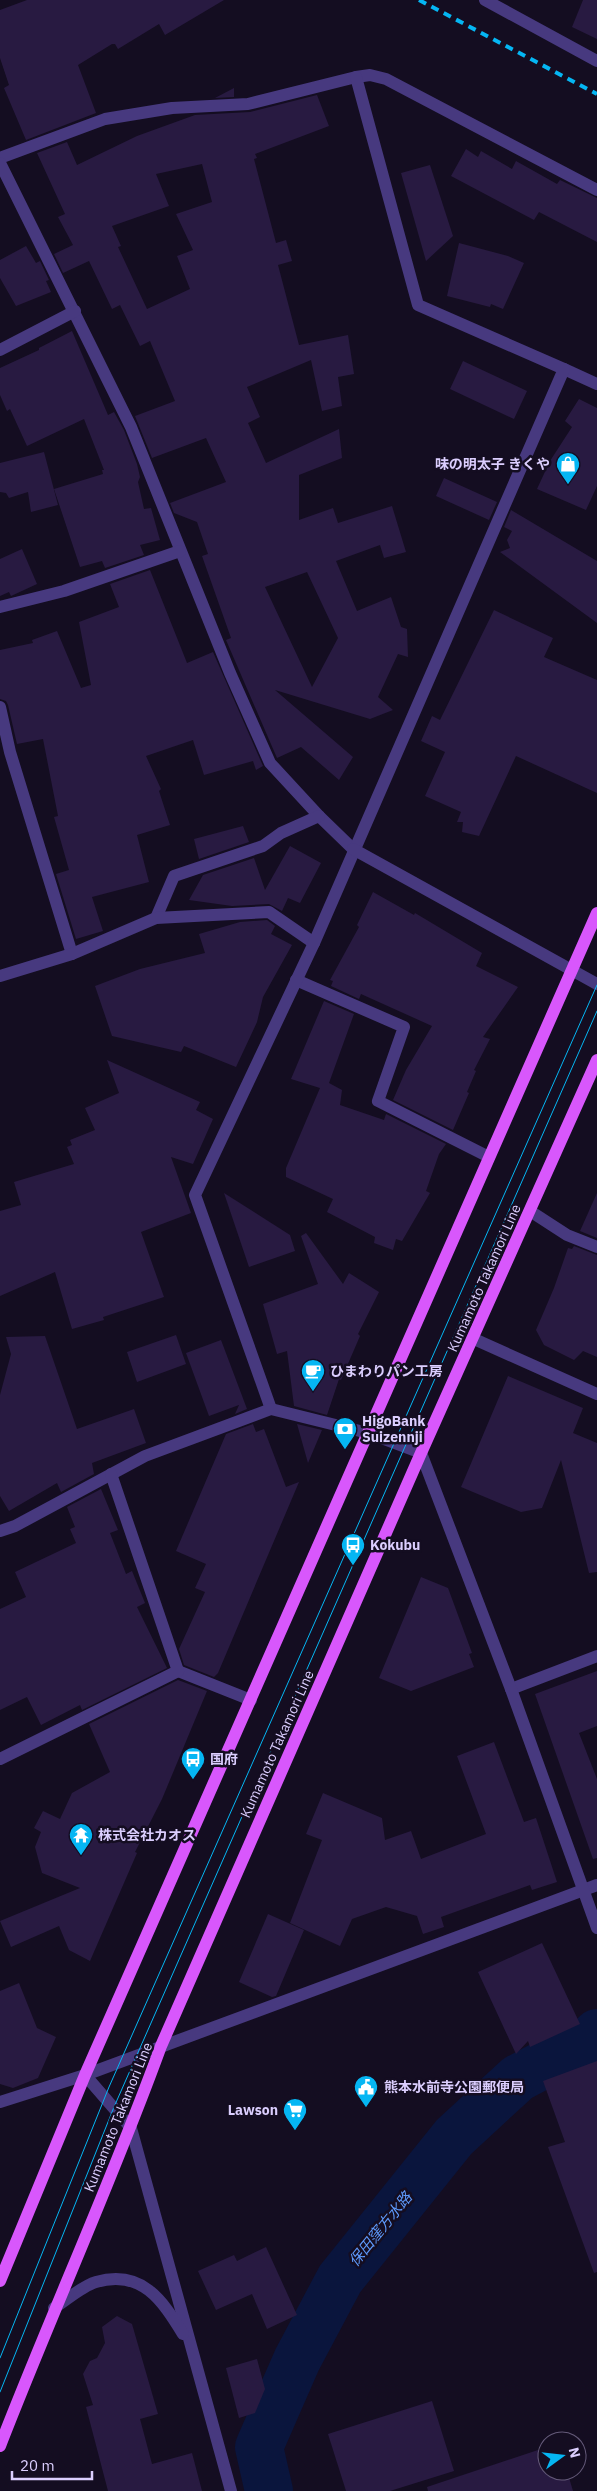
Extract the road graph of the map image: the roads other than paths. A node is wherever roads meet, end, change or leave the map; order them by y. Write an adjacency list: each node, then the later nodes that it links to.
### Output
1 (485, 0): 2 (street)
2 (597, 62)
3 (356, 77): 4 (street); 6 (street); 9 (street)
4 (0, 158)
5 (0, 163): 7 (street)
6 (597, 190)
7 (75, 311): 8 (street); 11 (street)
8 (0, 350)
9 (564, 369): 10 (street); 15 (street)
10 (597, 384)
11 (180, 551): 12 (street); 14 (street)
12 (0, 607)
13 (0, 707): 19 (street)
14 (318, 816): 15 (street); 17 (street)
15 (354, 849): 18 (street); 20 (street)
16 (597, 914): 20 (main road)
17 (156, 918): 18 (street); 19 (street)
18 (314, 943): 22 (street)
19 (72, 954): 21 (street)
20 (572, 970): 23 (street); 25 (main road)
21 (0, 976)
22 (296, 980): 25 (street); 30 (street)
23 (597, 984)
24 (597, 1060): 26 (main road, Kumamoto Takamori Line)
25 (490, 1157): 31 (main road)
26 (530, 1211): 27 (street); 28 (main road, Kumamoto Takamori Line)
27 (597, 1247)
28 (474, 1339): 29 (street); 32 (main road, Kumamoto Takamori Line)
29 (597, 1394)
30 (271, 1409): 31 (street); 33 (street)
31 (368, 1433): 32 (street); 38 (main road)
32 (421, 1453): 37 (street); 43 (main road, Kumamoto Takamori Line)
33 (112, 1474): 34 (street); 36 (street)
34 (0, 1531)
35 (597, 1656): 37 (street)
36 (178, 1671): 38 (street); 39 (street)
37 (511, 1689): 41 (street)
38 (250, 1700): 44 (main road)
39 (0, 1759)
40 (597, 1885): 41 (street)
41 (583, 1890): 42 (street); 43 (street)
42 (597, 1928)
43 (161, 2046): 44 (street); 46 (main road, Kumamoto Takamori Line)
44 (85, 2075): 45 (street); 46 (street); 47 (main road)
45 (0, 2102)
46 (131, 2128): 48 (main road, Kumamoto Takamori Line); 49 (street)
47 (0, 2281)
48 (54, 2308): 49 (street); 50 (main road, Kumamoto Takamori Line)
49 (192, 2349): 51 (street)
50 (0, 2446)
51 (231, 2491)

